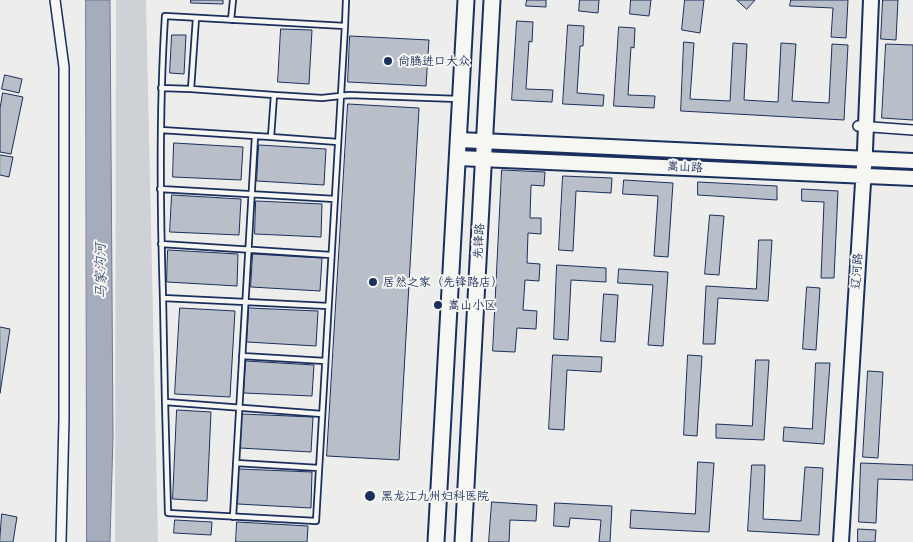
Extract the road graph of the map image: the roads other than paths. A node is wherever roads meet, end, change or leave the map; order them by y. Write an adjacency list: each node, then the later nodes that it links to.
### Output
1 (55, 0): 47 (street)
2 (233, 0): 9 (lane)
3 (346, 0): 10 (lane)
4 (466, 0): 15 (main road, 先锋路)
5 (492, 0): 22 (main road, 先锋路)
6 (865, 0): 16 (main road, 辽河路)
7 (871, 0): 16 (main road, 辽河路)
8 (196, 18): 9 (lane); 11 (lane); 12 (lane)
9 (231, 20): 10 (lane)
10 (345, 26): 14 (lane)
11 (162, 88): 12 (lane); 17 (lane)
12 (191, 89): 13 (lane)
13 (274, 95): 14 (lane); 20 (lane)
14 (341, 96): 15 (lane); 23 (lane)
15 (461, 99): 21 (main road, 先锋路)
16 (862, 126): 18 (street); 25 (main road, 辽河路)
17 (161, 130): 19 (lane); 30 (lane)
18 (913, 130)
19 (255, 136): 20 (lane); 31 (lane)
20 (271, 137): 23 (lane)
21 (459, 140): 22 (main road, 嵩山路); 24 (main road, 先锋路)
22 (486, 141): 25 (main road, 嵩山路); 26 (main road, 先锋路)
23 (338, 142): 32 (lane)
24 (458, 158): 26 (main road, 嵩山路); 48 (main road, 先锋路)
25 (860, 158): 27 (main road, 嵩山路); 28 (main road, 辽河路)
26 (484, 159): 28 (main road, 嵩山路); 49 (main road, 先锋路)
27 (913, 161)
28 (859, 176): 29 (main road, 嵩山路); 50 (main road, 辽河路); 51 (main road, 辽河路)
29 (913, 178)
30 (160, 189): 31 (lane); 33 (lane)
31 (252, 194): 32 (lane); 34 (lane)
32 (335, 199): 35 (lane)
33 (161, 244): 34 (lane); 36 (lane)
34 (249, 250): 35 (lane); 37 (lane)
35 (331, 255): 38 (lane)
36 (162, 298): 37 (lane); 41 (lane)
37 (246, 302): 38 (lane); 39 (lane)
38 (328, 306): 40 (lane)
39 (242, 356): 40 (lane); 42 (lane)
40 (325, 361): 43 (lane)
41 (165, 402): 42 (lane); 46 (lane)
42 (240, 408): 43 (lane); 44 (lane)
43 (322, 414): 45 (lane)
44 (236, 463): 45 (lane); 46 (lane)
45 (319, 468): 46 (lane)
46 (233, 517)
47 (61, 542)
48 (436, 542)
49 (463, 542)
50 (835, 542)
51 (841, 542)

